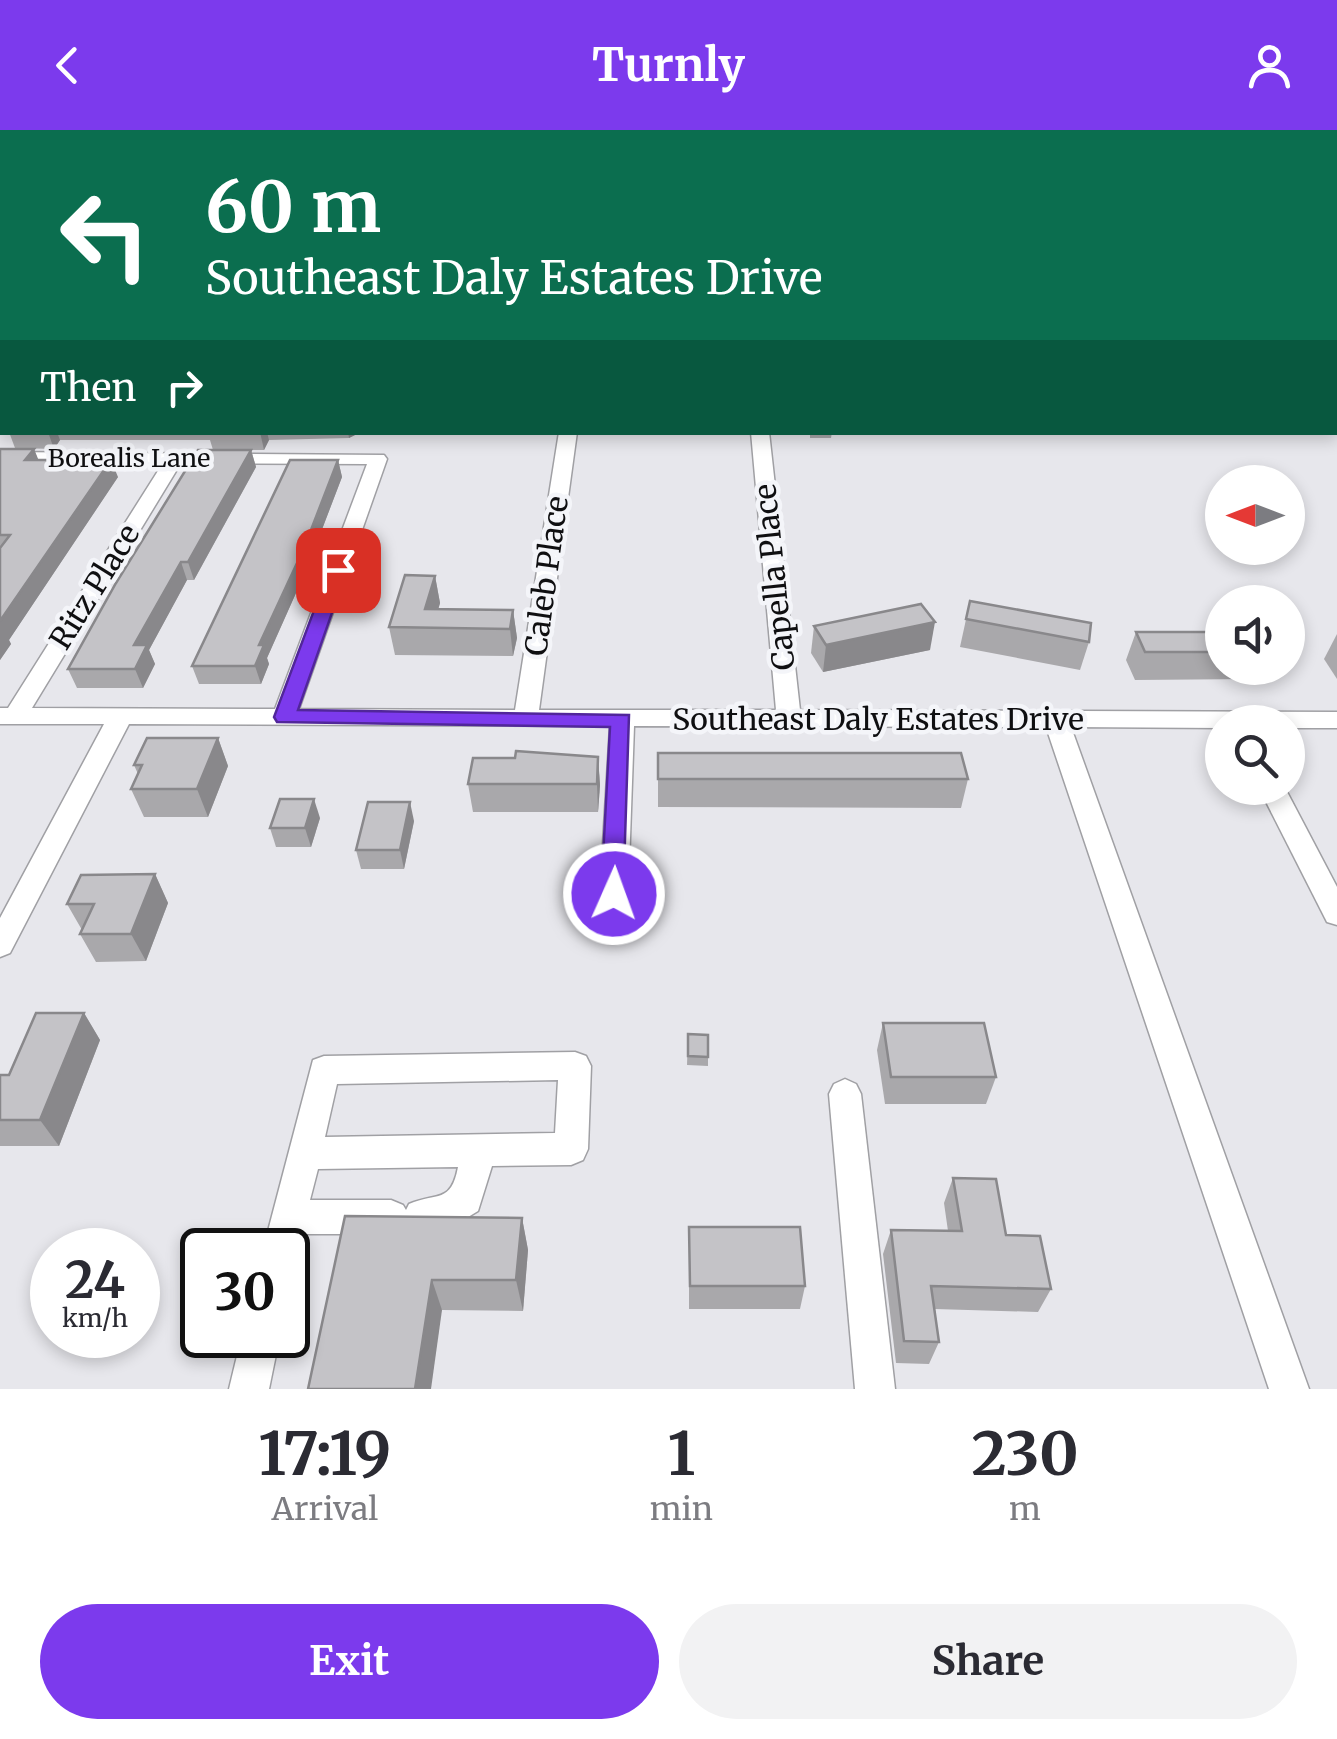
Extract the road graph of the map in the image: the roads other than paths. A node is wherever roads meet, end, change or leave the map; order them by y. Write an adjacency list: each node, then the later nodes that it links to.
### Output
1 (568, 435): 8 (street, Caleb Place)
2 (760, 435): 13 (street, Capella Place)
3 (0, 457): 4 (street, Borealis Lane)
4 (175, 459): 5 (street, Ritz Place); 7 (street, Borealis Lane)
5 (8, 716): 6 (street, Southeast Daly Estates Drive)
6 (122, 716): 7 (street, Southeast Daly Estates Drive); 18 (street)
7 (284, 717): 8 (street, Southeast Daly Estates Drive)
8 (526, 719): 9 (street, Southeast Daly Estates Drive)
9 (622, 720): 13 (street, Southeast Daly Estates Drive); 16 (street)
10 (1056, 720): 13 (street, Southeast Daly Estates Drive); 14 (street, Southeast Daly Estates Drive); 27 (street)
11 (1305, 720): 12 (street, Southeast Daly Estates Drive)
12 (1337, 720)
13 (789, 721)
14 (1205, 721)
15 (1281, 805): 17 (street)
16 (614, 894)
17 (1337, 914)
18 (0, 945)
19 (844, 1094): 26 (street)
20 (477, 1150): 21 (street); 21 (street); 23 (street)
21 (304, 1153): 22 (street)
22 (286, 1228)
23 (310, 1230)
24 (256, 1358): 25 (street)
25 (249, 1389)
26 (876, 1389)
27 (1289, 1389)

